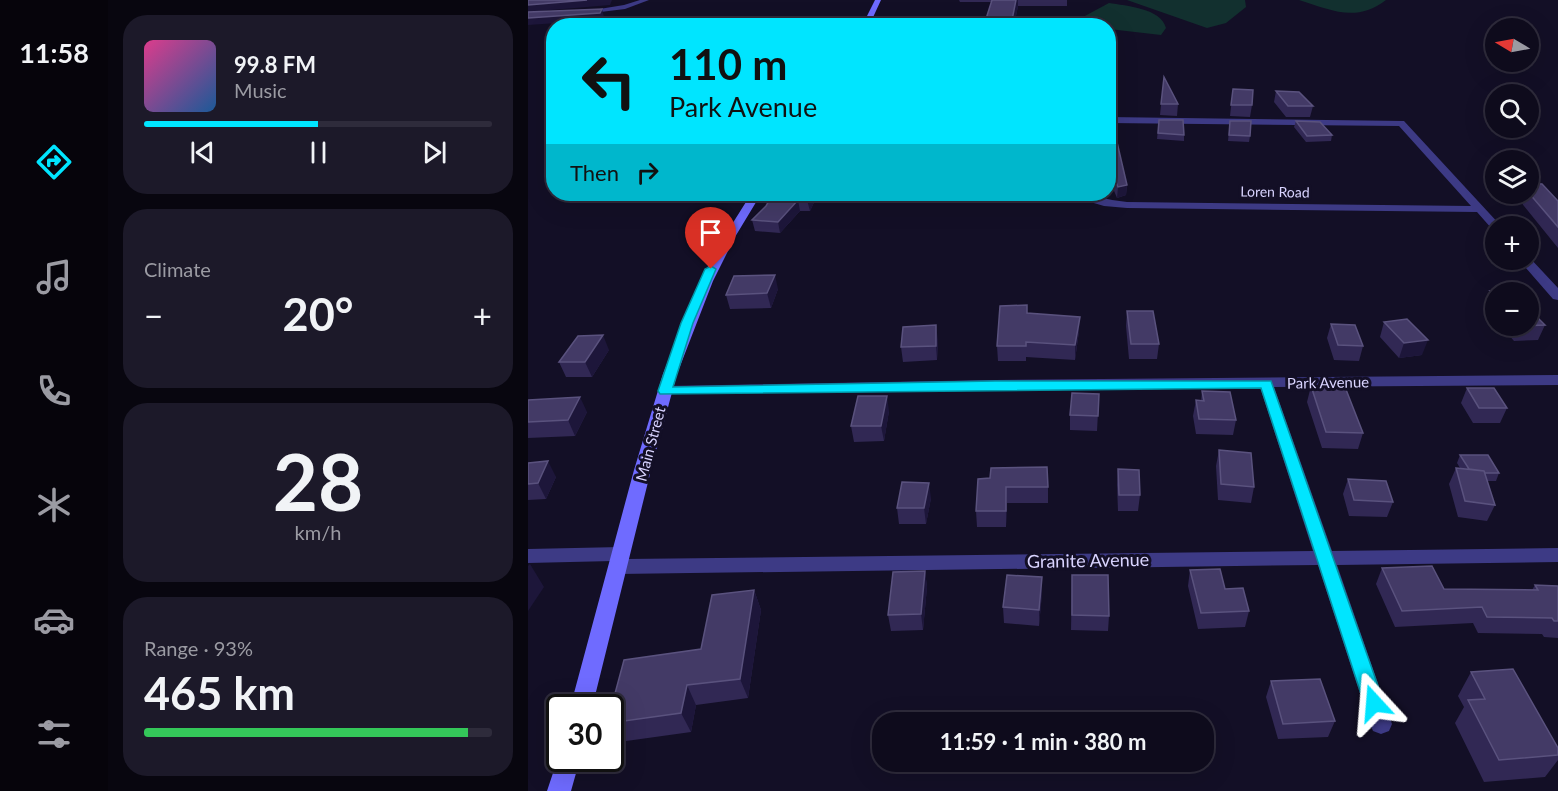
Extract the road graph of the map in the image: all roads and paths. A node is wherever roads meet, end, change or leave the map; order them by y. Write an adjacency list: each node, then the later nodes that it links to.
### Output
1 (646, 0): 3 (street)
2 (878, 0): 4 (main road)
3 (574, 12)
4 (869, 18)
5 (1116, 120): 8 (street)
6 (752, 201): 14 (main road, Main Street)
7 (1093, 201): 8 (street, Loren Road)
8 (1478, 209): 9 (street)
9 (1485, 216)
10 (1534, 270): 11 (street)
11 (1558, 296)
12 (1558, 380): 13 (street, Park Avenue)
13 (1266, 384): 14 (street, Park Avenue); 17 (street)
14 (665, 391): 18 (main road, Main Street)
15 (1558, 555): 17 (street, Granite Avenue)
16 (528, 556): 18 (street, Granite Avenue)
17 (1325, 558): 18 (street, Granite Avenue); 20 (street)
18 (620, 560): 19 (main road, Main Street)
19 (585, 694)
20 (1381, 724)
21 (564, 772): 22 (main road)
22 (559, 791)

